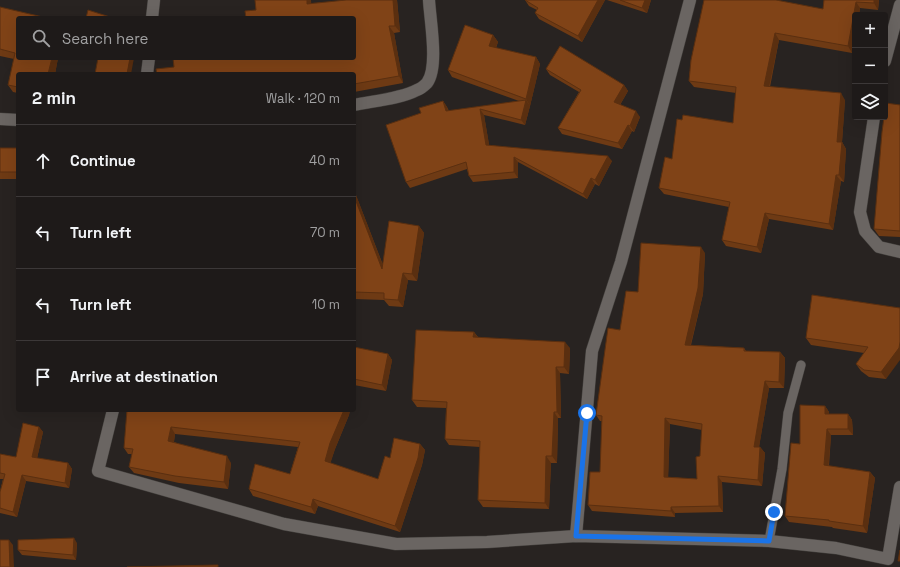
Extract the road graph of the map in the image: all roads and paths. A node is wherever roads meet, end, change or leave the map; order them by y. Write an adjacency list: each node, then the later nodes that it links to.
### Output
1 (154, 0): 5 (street)
2 (429, 0): 9 (street)
3 (690, 0): 17 (street)
4 (900, 5): 6 (street)
5 (152, 16)
6 (888, 50)
7 (149, 60): 8 (street)
8 (147, 72)
9 (356, 105)
10 (0, 119): 11 (street)
11 (16, 120)
12 (874, 120): 13 (street)
13 (900, 252)
14 (801, 365): 18 (lane)
15 (113, 412): 17 (street)
16 (900, 486): 19 (street)
17 (576, 536): 18 (street)
18 (769, 541): 19 (street)
19 (892, 563)

